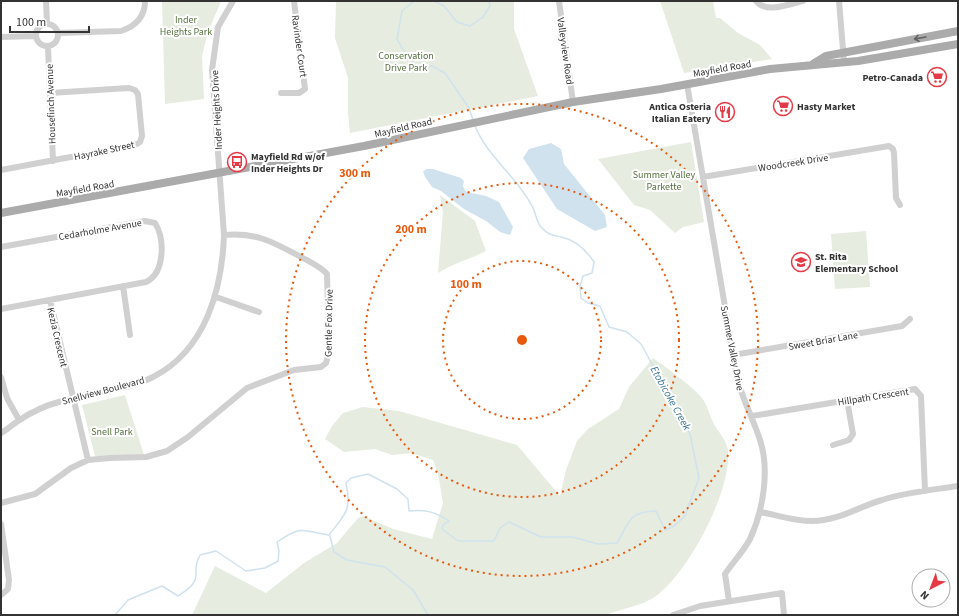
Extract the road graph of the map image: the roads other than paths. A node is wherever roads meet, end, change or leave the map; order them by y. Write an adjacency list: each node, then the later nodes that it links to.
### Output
1 (46, 1): 9 (street)
2 (145, 1): 11 (street)
3 (232, 1): 25 (street, Inder Heights Drive)
4 (294, 1): 21 (street, Ravinder Court)
5 (559, 1): 22 (street, Valleyview Road)
6 (756, 1): 7 (street)
7 (803, 1)
8 (839, 1): 16 (street)
9 (47, 24): 11 (street); 12 (street)
10 (958, 31): 16 (main road, Mayfield Road, one-way to 16)
11 (58, 33): 15 (street)
12 (36, 36): 13 (street); 15 (street)
13 (1, 38)
14 (958, 44): 17 (main road, Mayfield Road)
15 (48, 47): 20 (street, Housefinch Avenue)
16 (843, 52): 17 (street); 18 (main road, Mayfield Road)
17 (844, 62): 18 (main road, Mayfield Road)
18 (810, 65): 19 (main road, Mayfield Road)
19 (687, 84): 22 (main road, Mayfield Road); 26 (street, Summer Valley Drive)
20 (50, 93): 23 (street, Housefinch Avenue); 23 (street, Hayrake Street)
21 (281, 93)
22 (573, 102): 25 (main road, Mayfield Road)
23 (53, 161): 24 (street, Hayrake Street)
24 (1, 170)
25 (220, 174): 28 (main road, Mayfield Road); 29 (street, Snellview Boulevard)
26 (703, 177): 27 (street, Woodcreek Drive); 38 (street, Summer Valley Drive)
27 (900, 205)
28 (1, 214)
29 (224, 235): 32 (street, Snellview Boulevard); 46 (street, Gentle Fox Drive)
30 (1, 247): 31 (street, Cedarholme Avenue)
31 (123, 286): 33 (street, Cedarholme Avenue); 37 (street)
32 (216, 297): 35 (street); 40 (street, Snellview Boulevard)
33 (50, 300): 34 (street, Kezia Crescent); 40 (street, Kezia Crescent)
34 (1, 308)
35 (259, 312)
36 (910, 319): 38 (street, Sweet Briar Lane)
37 (130, 336)
38 (733, 355): 42 (street, Summer Valley Drive)
39 (1, 377): 43 (street)
40 (73, 399): 43 (street, Snellview Boulevard); 46 (street, Kezia Crescent)
41 (847, 400): 42 (street, Hillpath Crescent); 45 (street); 48 (street, Hillpath Crescent)
42 (752, 416): 50 (street, Summer Valley Drive)
43 (19, 420): 44 (street, Snellview Boulevard)
44 (1, 433)
45 (833, 445)
46 (88, 460): 49 (street)
47 (958, 486): 48 (street)
48 (925, 491): 50 (street)
49 (1, 503)
50 (760, 512): 53 (street, Summer Valley Drive)
51 (1, 524): 52 (street)
52 (1, 595)
53 (729, 602): 54 (street); 55 (street)
54 (673, 615)
55 (784, 615)

